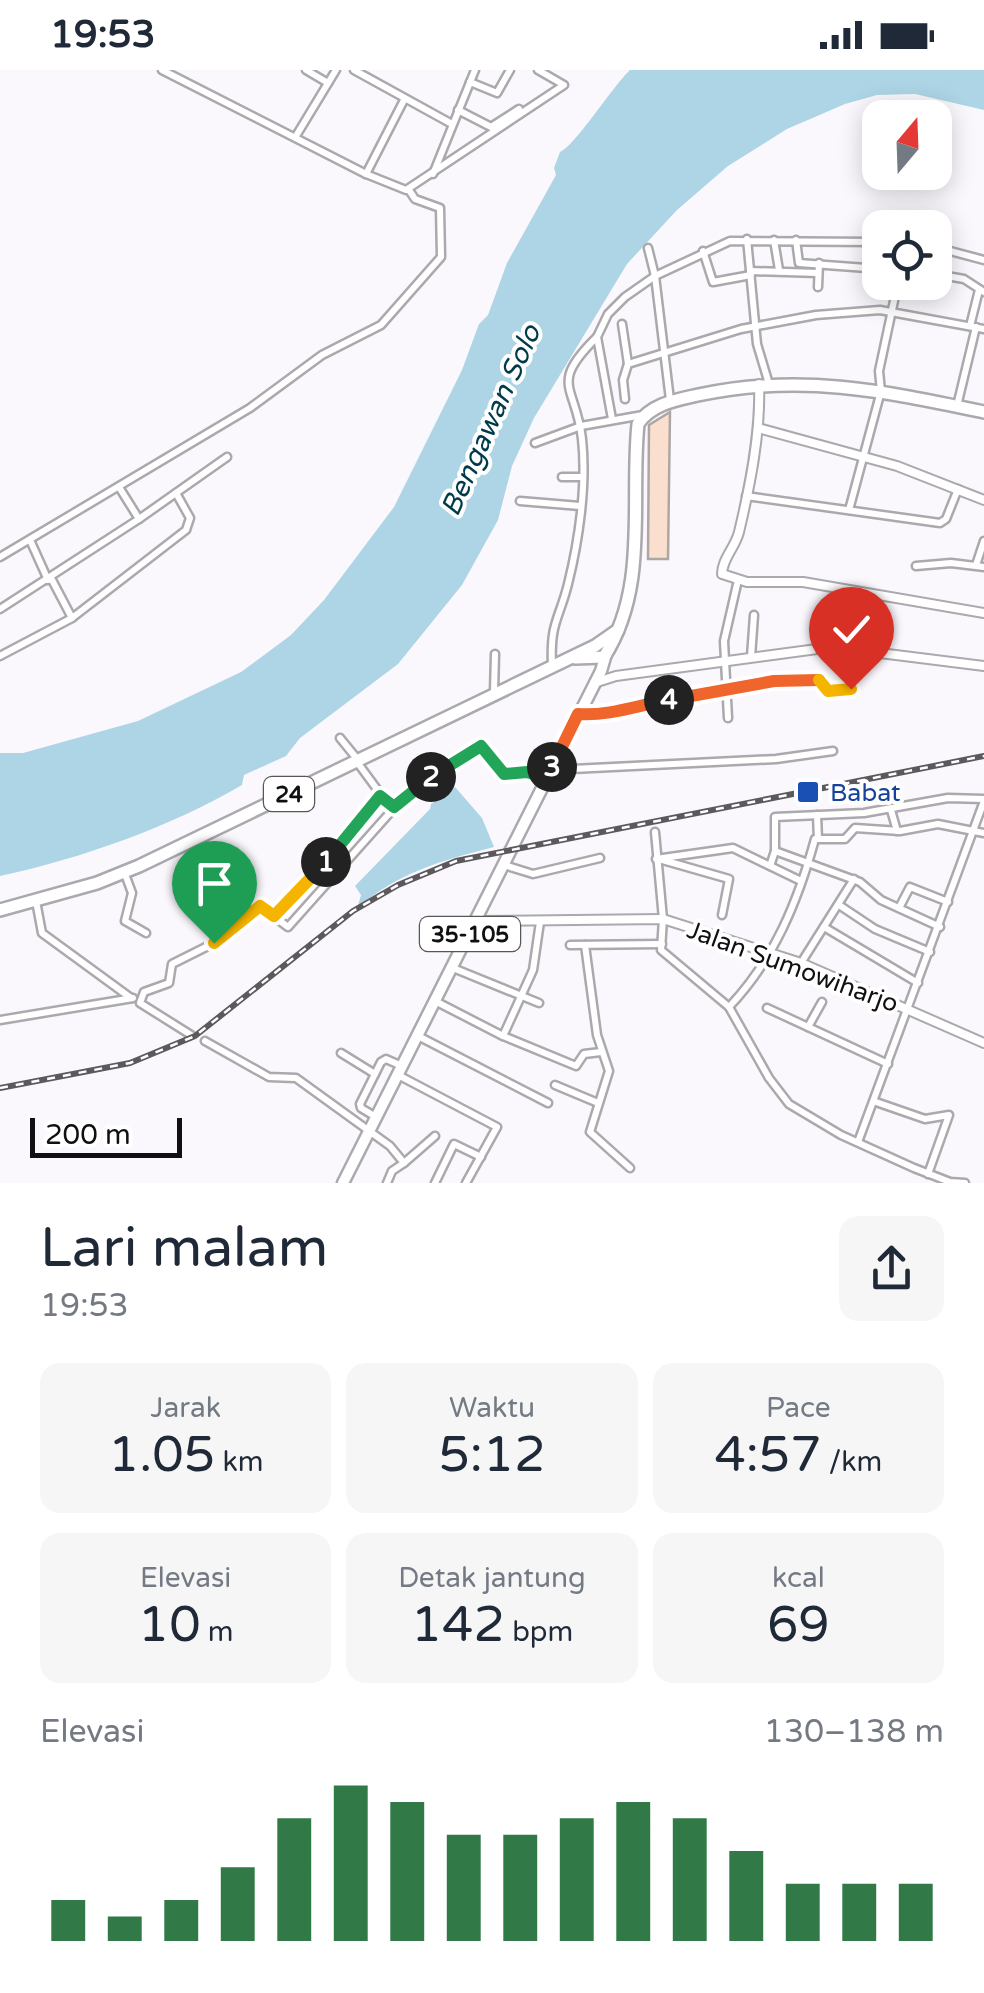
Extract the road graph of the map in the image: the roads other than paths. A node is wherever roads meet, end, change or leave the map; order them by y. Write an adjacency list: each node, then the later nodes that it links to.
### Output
1 (162, 70): 14 (street)
2 (306, 70): 9 (street)
3 (336, 70): 9 (street)
4 (354, 70): 10 (street)
5 (475, 70): 8 (street)
6 (510, 70): 8 (street)
7 (538, 70): 16 (street)
8 (470, 82): 12 (street)
9 (328, 83): 14 (street)
10 (404, 100): 13 (street); 15 (street)
11 (519, 109): 12 (street)
12 (458, 110): 13 (street)
13 (452, 124): 16 (street)
14 (296, 136): 15 (street)
15 (366, 174): 17 (street)
16 (433, 176): 17 (street)
17 (410, 190): 60 (street)
18 (746, 239): 19 (street); 23 (street); 32 (street)
19 (774, 240): 20 (street); 29 (street)
20 (796, 240): 21 (street); 26 (street)
21 (862, 242)
22 (648, 248): 33 (street)
23 (703, 252): 32 (street); 33 (street)
24 (952, 252): 25 (street)
25 (984, 260)
26 (799, 262): 27 (street); 30 (street)
27 (819, 263): 28 (street); 31 (street)
28 (862, 267)
29 (779, 270): 30 (street); 32 (street)
30 (793, 272): 31 (street)
31 (818, 272): 35 (street)
32 (751, 273): 40 (street)
33 (656, 276): 42 (street); 43 (street)
34 (952, 276): 36 (street)
35 (818, 287)
36 (981, 291): 41 (street)
37 (895, 300): 38 (street)
38 (893, 312): 40 (street); 41 (street); 46 (street)
39 (622, 324): 44 (street)
40 (755, 326): 43 (street); 45 (street)
41 (976, 328): 49 (street)
42 (596, 336): 52 (street); 53 (street)
43 (664, 352): 44 (street); 48 (street)
44 (628, 364): 47 (street)
45 (764, 384): 46 (highway); 48 (highway); 54 (street)
46 (881, 391): 49 (highway); 56 (street)
47 (625, 399)
48 (670, 402): 51 (highway)
49 (956, 406): 50 (highway)
50 (984, 412)
51 (644, 415): 52 (street); 80 (highway)
52 (612, 419): 53 (street)
53 (578, 427): 55 (street); 59 (street)
54 (758, 428): 56 (street); 63 (street)
55 (535, 444)
56 (864, 456): 61 (street); 67 (street)
57 (226, 457): 62 (street)
58 (562, 477): 59 (street)
59 (582, 477): 66 (street)
60 (119, 486): 68 (street); 69 (street)
61 (958, 489): 64 (street); 67 (street)
62 (176, 493): 68 (street); 79 (street)
63 (746, 496): 67 (street); 75 (street)
64 (984, 500)
65 (520, 501): 66 (street)
66 (580, 506): 85 (street)
67 (849, 510)
68 (140, 519): 74 (street)
69 (30, 540): 71 (street); 74 (street)
70 (984, 540): 73 (street)
71 (0, 556)
72 (916, 566): 73 (street)
73 (980, 566)
74 (50, 579): 76 (street); 79 (street)
75 (738, 580): 77 (street); 84 (street)
76 (0, 608)
77 (984, 613)
78 (754, 615): 83 (street)
79 (72, 618): 82 (street)
80 (599, 653): 85 (highway, 24); 87 (main road, 35-105)
81 (495, 654): 90 (street)
82 (0, 656)
83 (751, 657): 84 (street); 86 (street)
84 (724, 662): 87 (street); 89 (street)
85 (552, 666): 90 (highway, 24)
86 (984, 666)
87 (594, 683): 91 (main road, 35-105)
88 (851, 689): 89 (street)
89 (727, 691): 91 (street); 92 (street)
90 (494, 694): 95 (highway, 24)
91 (578, 714): 96 (main road, 35-105)
92 (728, 718)
93 (340, 738): 95 (street)
94 (833, 750): 96 (street)
95 (357, 760): 97 (street); 113 (highway, 24)
96 (548, 774): 99 (street); 111 (main road, 35-105)
97 (382, 796): 99 (street); 122 (street)
98 (984, 800): 100 (street); 102 (street)
99 (394, 807): 122 (street)
100 (891, 810): 101 (street); 103 (street)
101 (817, 815): 106 (street); 107 (street)
102 (972, 830): 103 (street); 105 (street); 117 (street)
103 (897, 831): 106 (street)
104 (654, 832): 109 (street)
105 (984, 833)
106 (818, 838): 110 (street)
107 (775, 851): 110 (street); 112 (street)
108 (600, 858): 111 (street)
109 (658, 859): 112 (street); 121 (street); 123 (street)
110 (809, 862): 114 (street); 115 (street)
111 (502, 864): 124 (main road, 35-105)
112 (770, 866): 115 (street)
113 (124, 872): 116 (highway, 24); 128 (street)
114 (854, 879): 118 (street); 119 (street)
115 (801, 881): 133 (street)
116 (36, 902): 120 (highway, 24); 138 (street)
117 (948, 902): 119 (street); 126 (street)
118 (839, 904): 127 (street); 132 (street)
119 (899, 908): 126 (street)
120 (0, 910)
121 (722, 915)
122 (274, 916): 138 (street)
123 (663, 919): 125 (street, Jalan Sumowiharjo); 129 (street); 133 (street, Jalan Sumowiharjo)
124 (476, 921): 125 (street, Jalan Sumowiharjo); 135 (main road, 35-105)
125 (540, 922): 137 (street)
126 (940, 926): 132 (street)
127 (824, 927): 134 (street); 136 (street)
128 (146, 932)
129 (662, 944): 131 (street); 142 (street)
130 (570, 945): 131 (street)
131 (585, 945): 152 (street)
132 (930, 952): 136 (street)
133 (770, 953): 134 (street, Jalan Sumowiharjo); 142 (street)
134 (801, 963): 144 (street, Jalan Sumowiharjo)
135 (453, 968): 137 (street); 139 (main road, 35-105)
136 (918, 983): 144 (street)
137 (520, 998): 141 (street); 149 (street)
138 (135, 999): 145 (street); 147 (street)
139 (436, 1001): 148 (main road, 35-105); 149 (street)
140 (822, 1002): 146 (street)
141 (539, 1004)
142 (729, 1007): 164 (street)
143 (767, 1008): 146 (street)
144 (907, 1008): 151 (street, Jalan Sumowiharjo); 154 (street)
145 (0, 1020)
146 (808, 1028): 154 (street)
147 (192, 1035)
148 (418, 1036): 155 (main road, 35-105); 159 (street)
149 (504, 1036): 152 (street)
150 (205, 1041): 162 (street)
151 (984, 1043)
152 (601, 1052): 160 (street)
153 (341, 1053): 156 (street)
154 (888, 1064): 158 (street)
155 (400, 1071): 156 (street); 161 (main road, 35-105); 165 (street)
156 (375, 1074): 161 (street)
157 (555, 1085): 160 (street)
158 (876, 1102): 164 (street); 168 (street)
159 (548, 1103)
160 (598, 1103): 167 (street)
161 (377, 1117): 162 (main road, 35-105)
162 (368, 1134): 166 (street); 169 (main road, 35-105)
163 (435, 1136): 166 (street)
164 (858, 1142): 168 (street)
165 (481, 1157): 171 (street); 172 (street)
166 (404, 1162): 170 (street)
167 (630, 1168)
168 (928, 1174): 173 (street)
169 (343, 1183)
170 (387, 1183)
171 (434, 1183)
172 (466, 1183)
173 (965, 1183)

